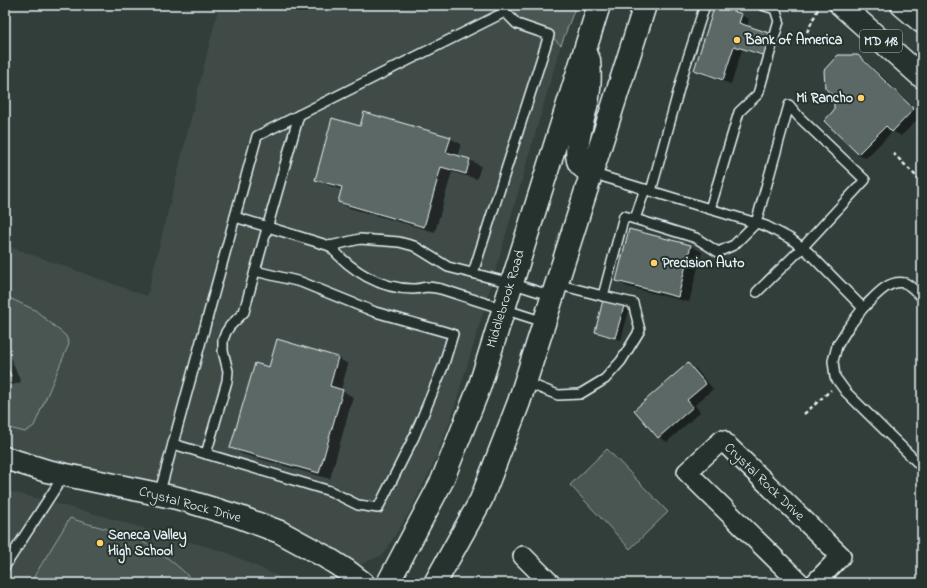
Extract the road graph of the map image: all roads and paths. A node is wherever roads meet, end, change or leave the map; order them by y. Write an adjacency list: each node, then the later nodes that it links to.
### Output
1 (599, 5): 10 (main road, Middlebrook Road)
2 (645, 5): 16 (main road)
3 (705, 5): 18 (lane)
4 (762, 5): 19 (lane)
5 (840, 5): 11 (main road, MD 118)
6 (902, 5): 8 (main road, MD 118)
7 (819, 7): 9 (path)
8 (922, 22)
9 (807, 32)
10 (587, 43): 16 (main road); 28 (main road, Middlebrook Road)
11 (922, 77)
12 (299, 115): 20 (lane); 23 (lane); 27 (lane)
13 (918, 129): 14 (path)
14 (922, 133)
15 (893, 153): 17 (path)
16 (591, 173): 18 (lane); 29 (main road)
17 (922, 182)
18 (648, 190): 19 (lane); 21 (lane)
19 (710, 209): 22 (lane)
20 (234, 217): 23 (lane); 39 (lane)
21 (635, 220): 22 (lane); 31 (lane)
22 (756, 223): 25 (lane); 25 (lane)
23 (267, 227): 24 (lane); 26 (lane)
24 (330, 246): 27 (lane); 33 (lane)
25 (802, 248): 30 (lane); 34 (lane)
26 (255, 271): 40 (lane); 40 (lane)
27 (473, 273): 28 (lane)
28 (511, 283): 29 (lane); 33 (main road, Middlebrook Road)
29 (554, 290): 31 (lane); 35 (main road)
30 (757, 292)
31 (603, 296): 36 (lane)
32 (922, 296): 34 (lane)
33 (504, 308): 35 (lane); 48 (main road, Middlebrook Road)
34 (863, 308): 37 (lane)
35 (544, 322): 36 (main road)
36 (526, 382): 49 (main road)
37 (839, 383): 38 (path); 42 (lane)
38 (804, 414)
39 (173, 444): 40 (lane); 44 (lane)
40 (206, 454)
41 (5, 458): 43 (main road, Crystal Rock Drive)
42 (922, 467)
43 (64, 475): 44 (main road, Crystal Rock Drive); 46 (lane)
44 (159, 495): 47 (main road, Crystal Rock Drive)
45 (523, 556): 50 (street)
46 (5, 566)
47 (363, 583)
48 (388, 583)
49 (435, 583)
50 (550, 583)
51 (800, 583): 52 (street, Crystal Rock Drive)
52 (815, 583)

